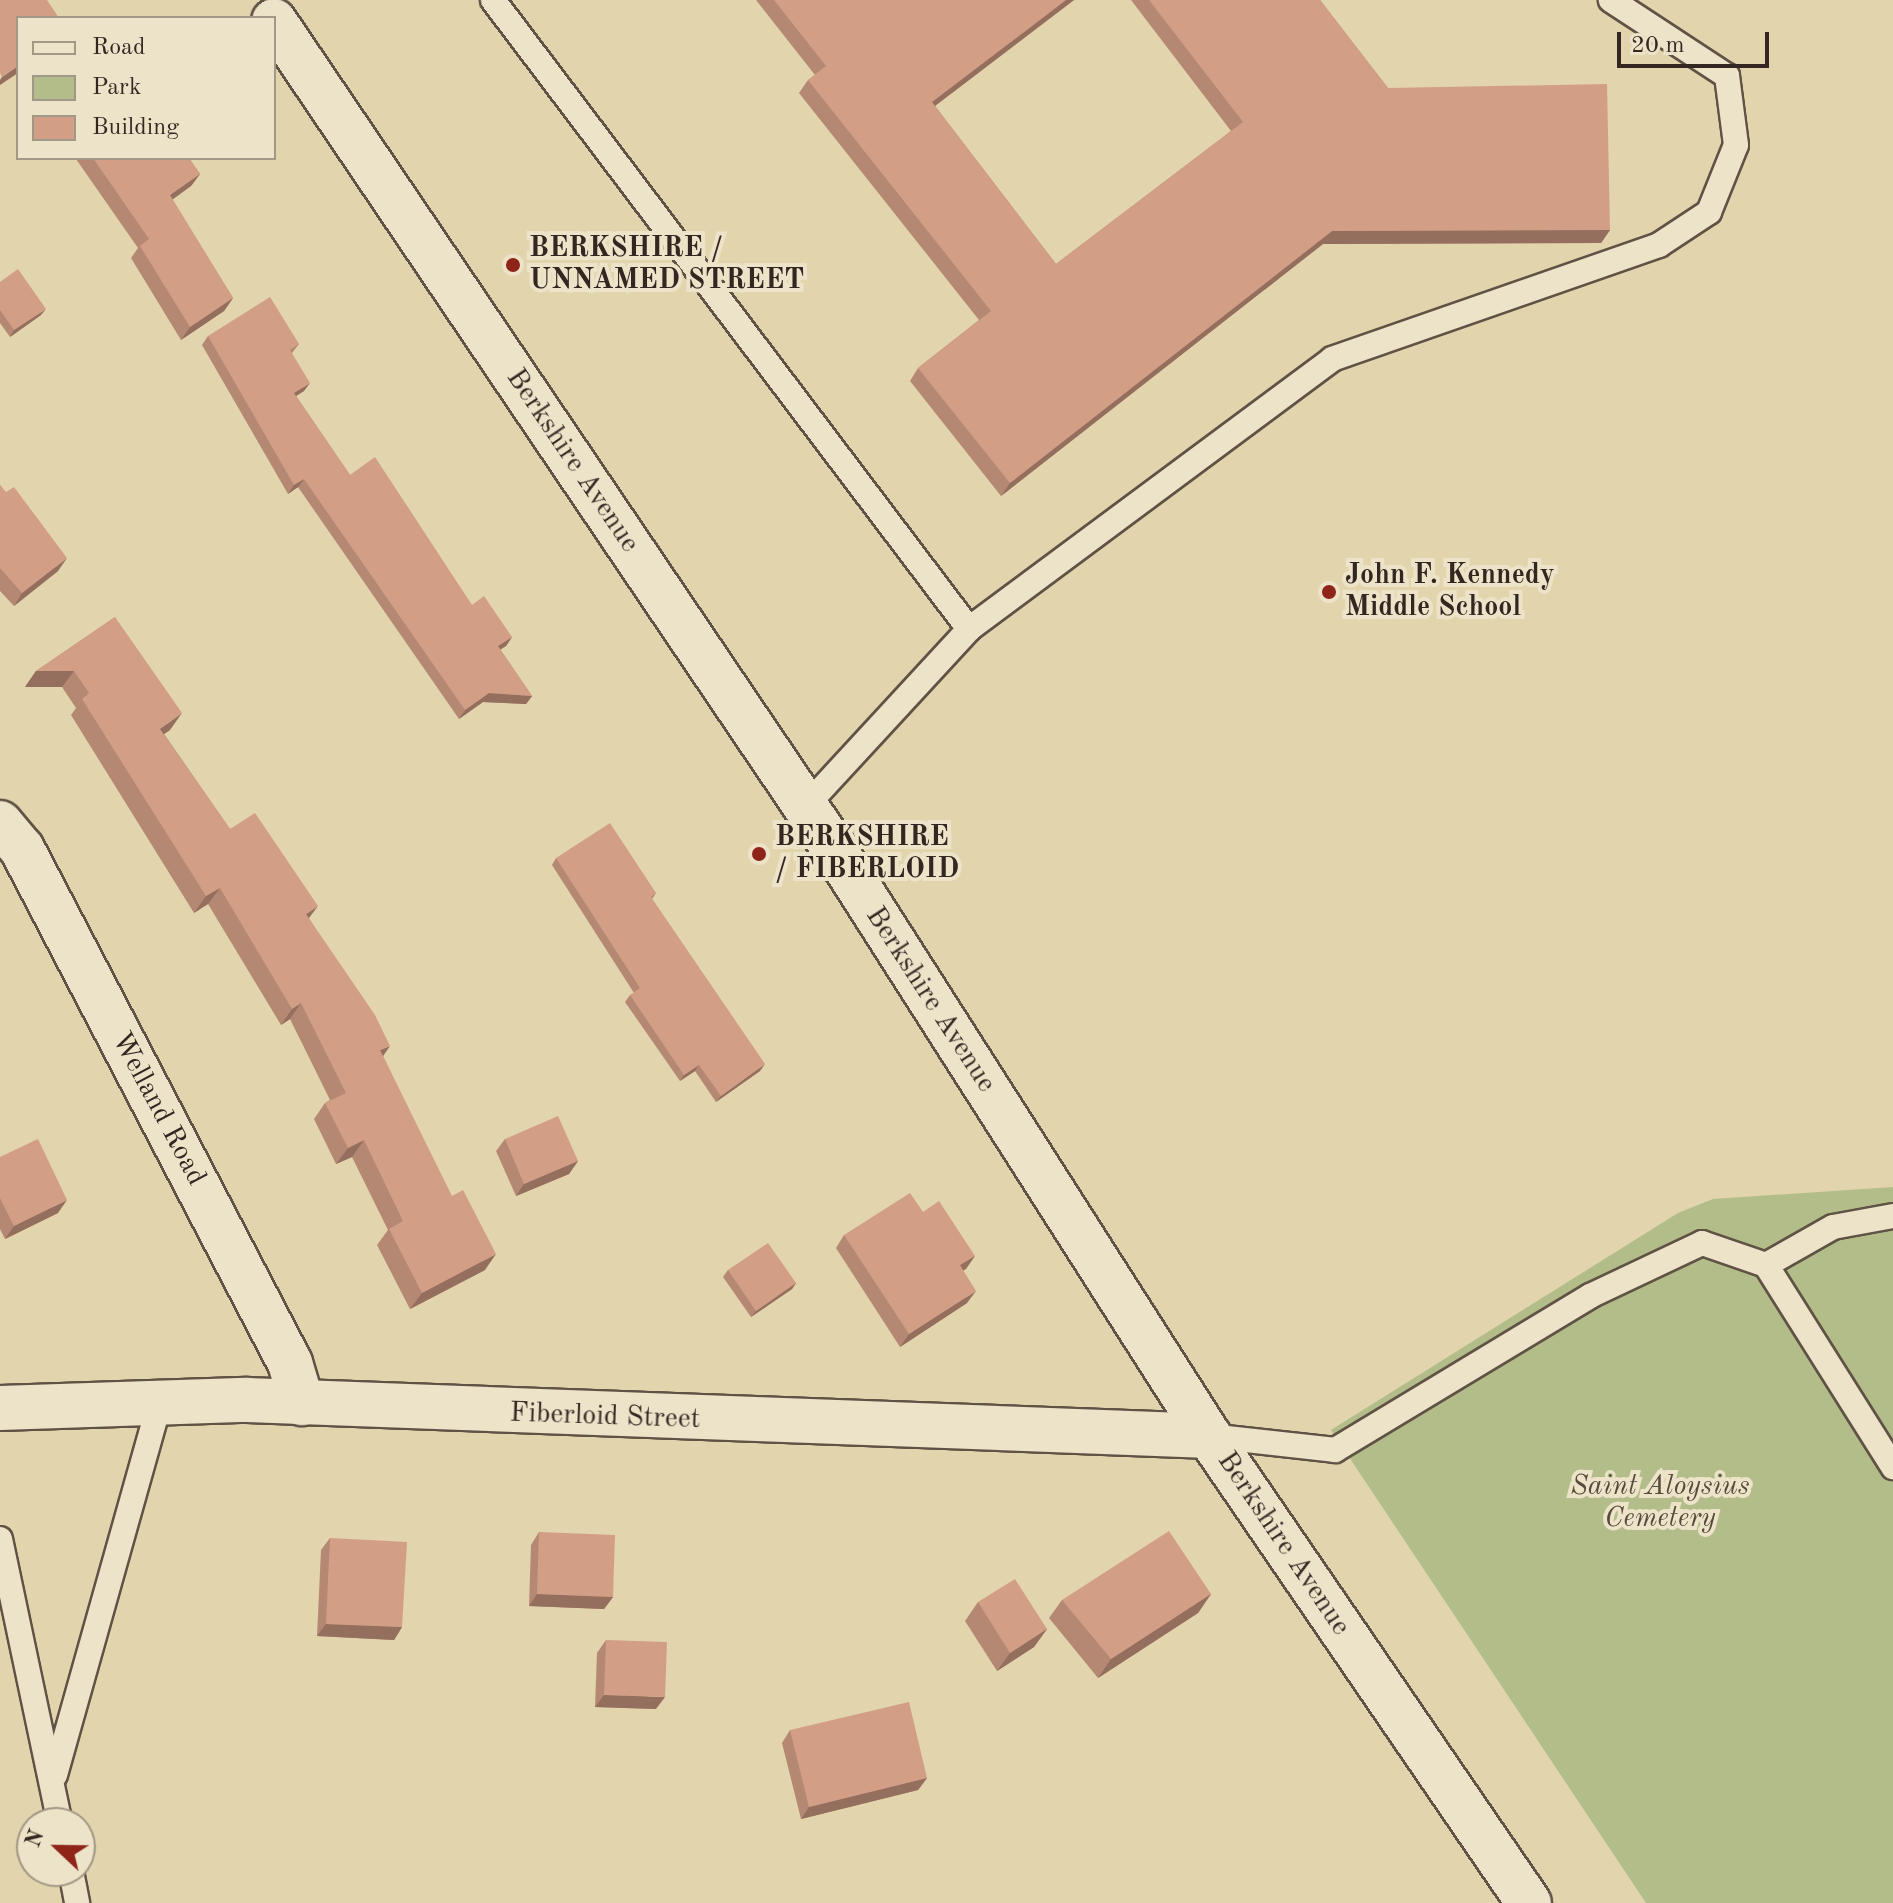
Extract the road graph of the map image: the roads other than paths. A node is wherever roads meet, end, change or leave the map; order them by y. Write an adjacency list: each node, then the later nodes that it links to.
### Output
1 (493, 0): 4 (lane)
2 (1611, 0): 4 (lane)
3 (276, 23): 5 (main road, Berkshire Avenue)
4 (969, 629): 5 (lane)
5 (805, 807): 12 (main road, Berkshire Avenue)
6 (0, 823): 9 (main road, Welland Road)
7 (1893, 1216): 8 (lane)
8 (1766, 1265): 12 (lane); 13 (lane)
9 (302, 1403): 10 (main road, Fiberloid Street); 12 (main road, Fiberloid Street)
10 (159, 1405): 11 (main road, Fiberloid Street); 15 (lane)
11 (0, 1408)
12 (1209, 1436): 17 (main road, Berkshire Avenue)
13 (1893, 1467)
14 (0, 1539): 15 (lane)
15 (55, 1775): 16 (lane)
16 (58, 1807)
17 (1529, 1903)

